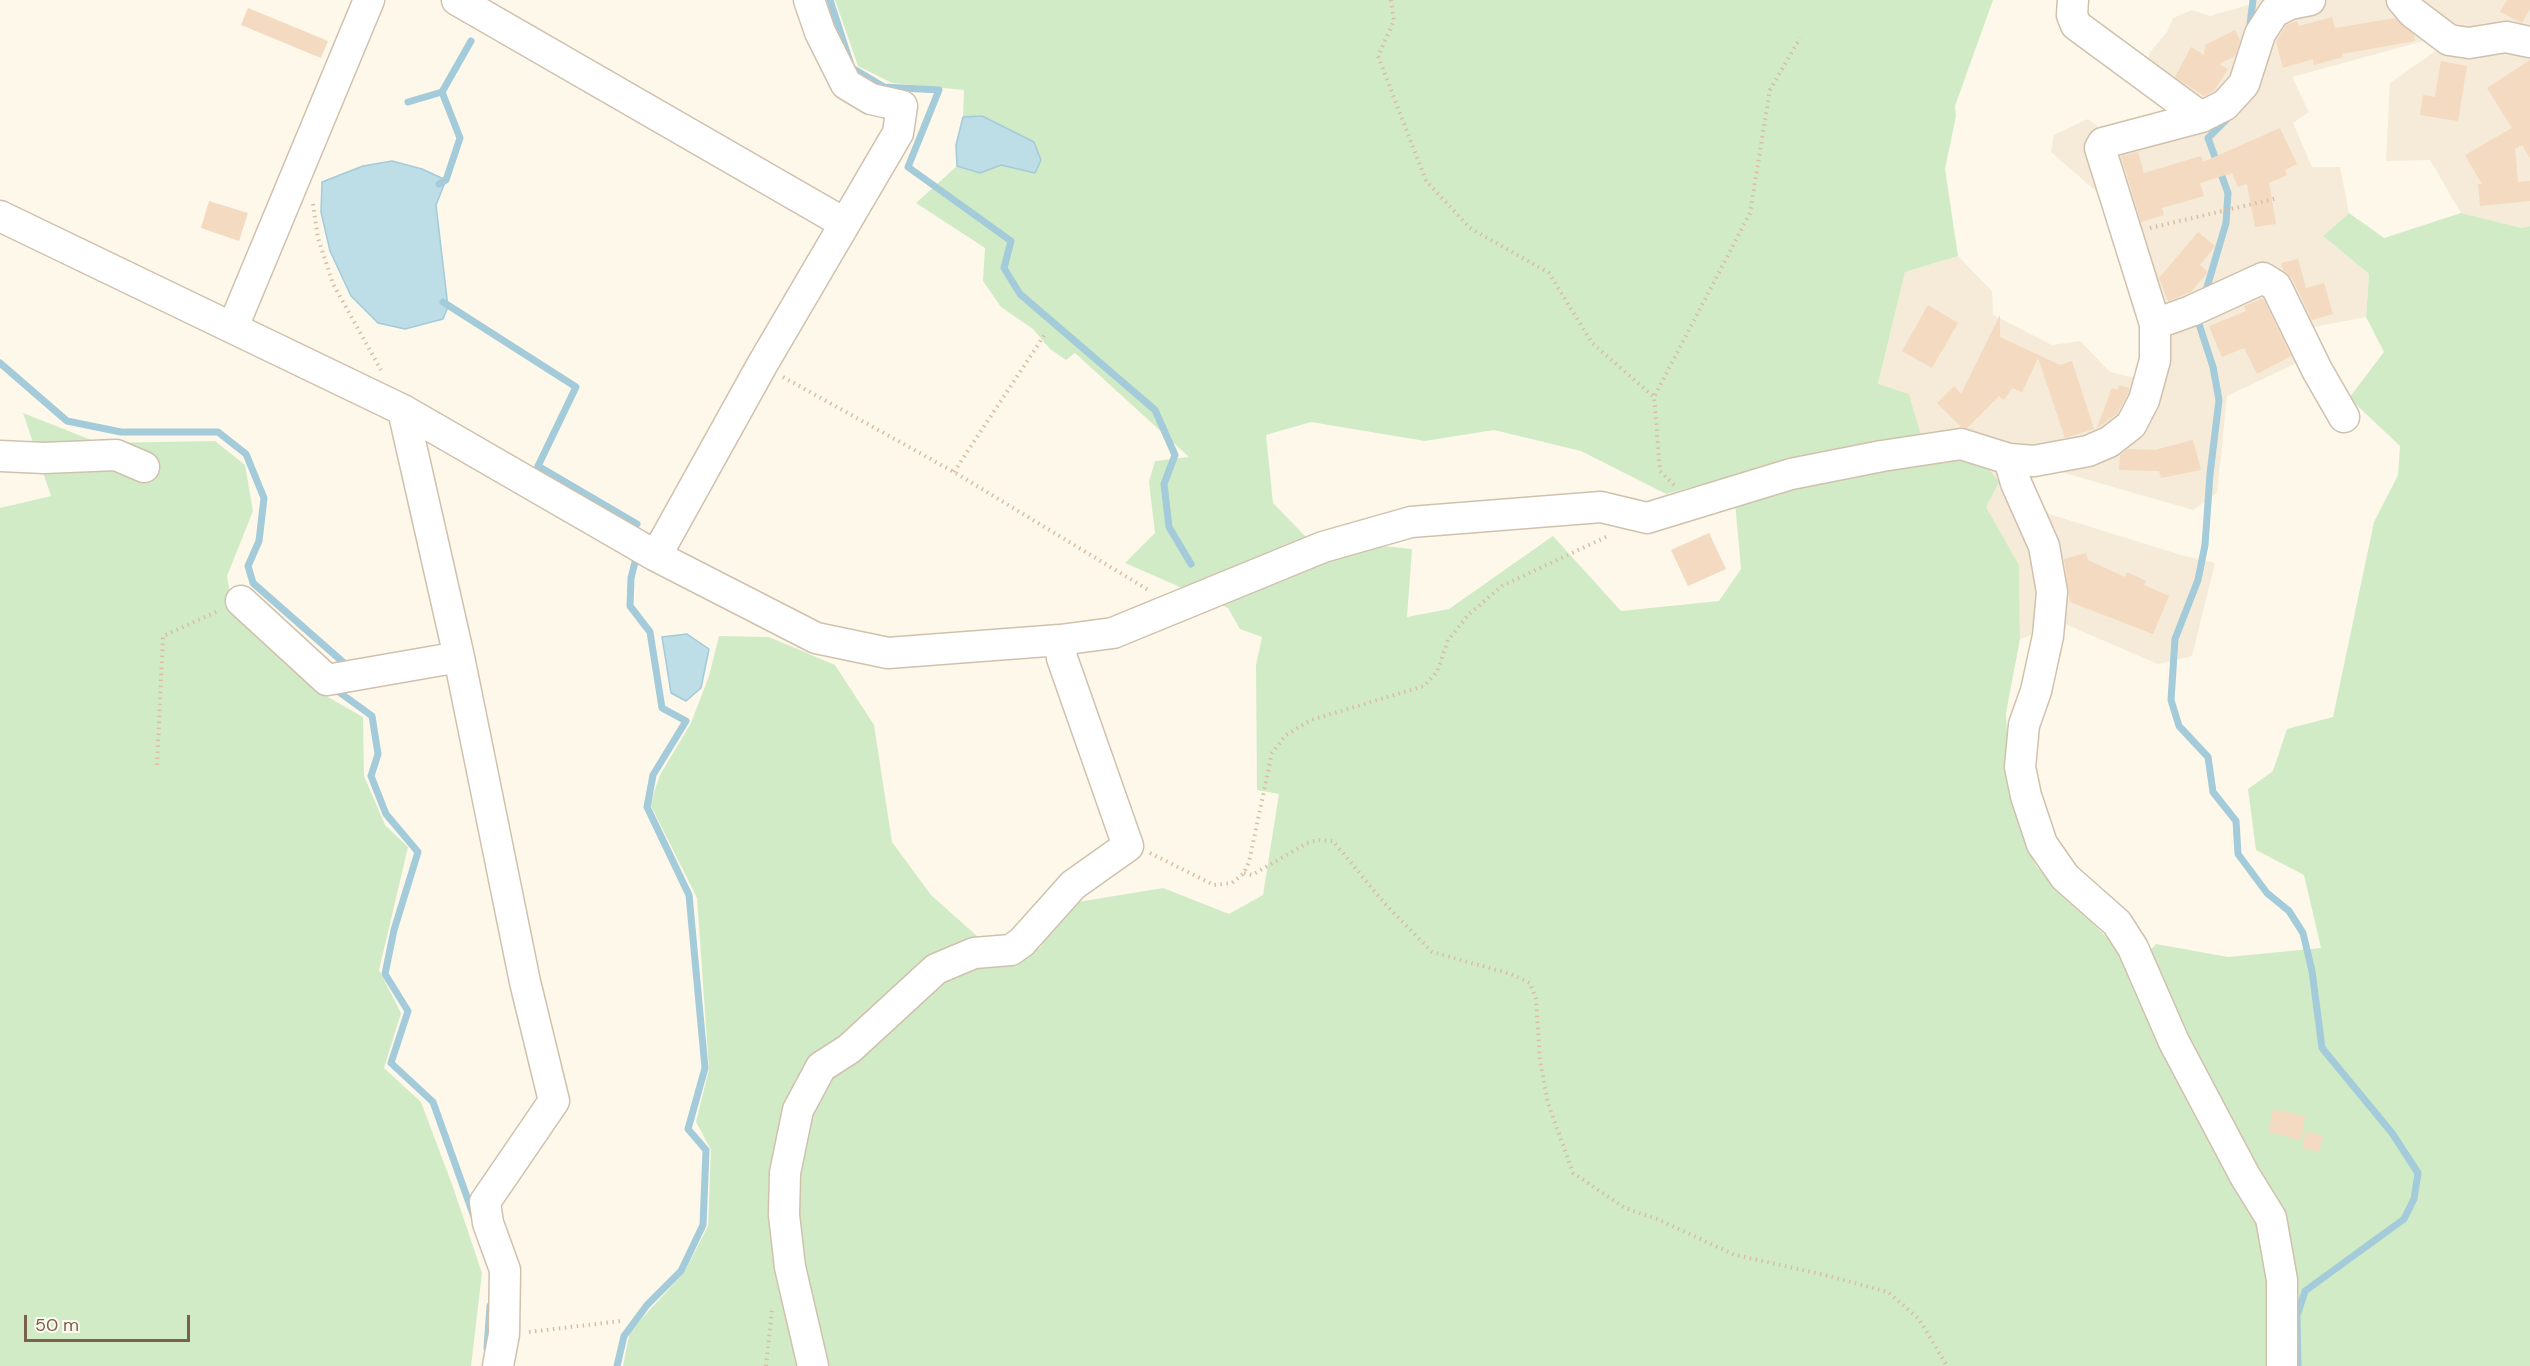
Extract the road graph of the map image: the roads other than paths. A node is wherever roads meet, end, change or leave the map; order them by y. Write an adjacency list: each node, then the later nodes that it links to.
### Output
1 (369, 0): 12 (street)
2 (457, 0): 10 (street)
3 (809, 0): 10 (street)
4 (2073, 0): 8 (street)
5 (2310, 0): 8 (street)
6 (2402, 0): 7 (street)
7 (2530, 41)
8 (2201, 117): 11 (street)
9 (0, 216): 12 (street)
10 (844, 223): 18 (street)
11 (2155, 324): 14 (street); 16 (street)
12 (233, 327): 13 (street)
13 (403, 410): 18 (street); 21 (street)
14 (2344, 417)
15 (0, 456): 17 (street)
16 (2009, 459): 20 (street); 24 (street)
17 (144, 467)
18 (656, 555): 20 (street)
19 (241, 601): 21 (street)
20 (1060, 640): 23 (street)
21 (459, 657): 22 (street)
22 (498, 1366)
23 (813, 1366)
24 (2282, 1366)

